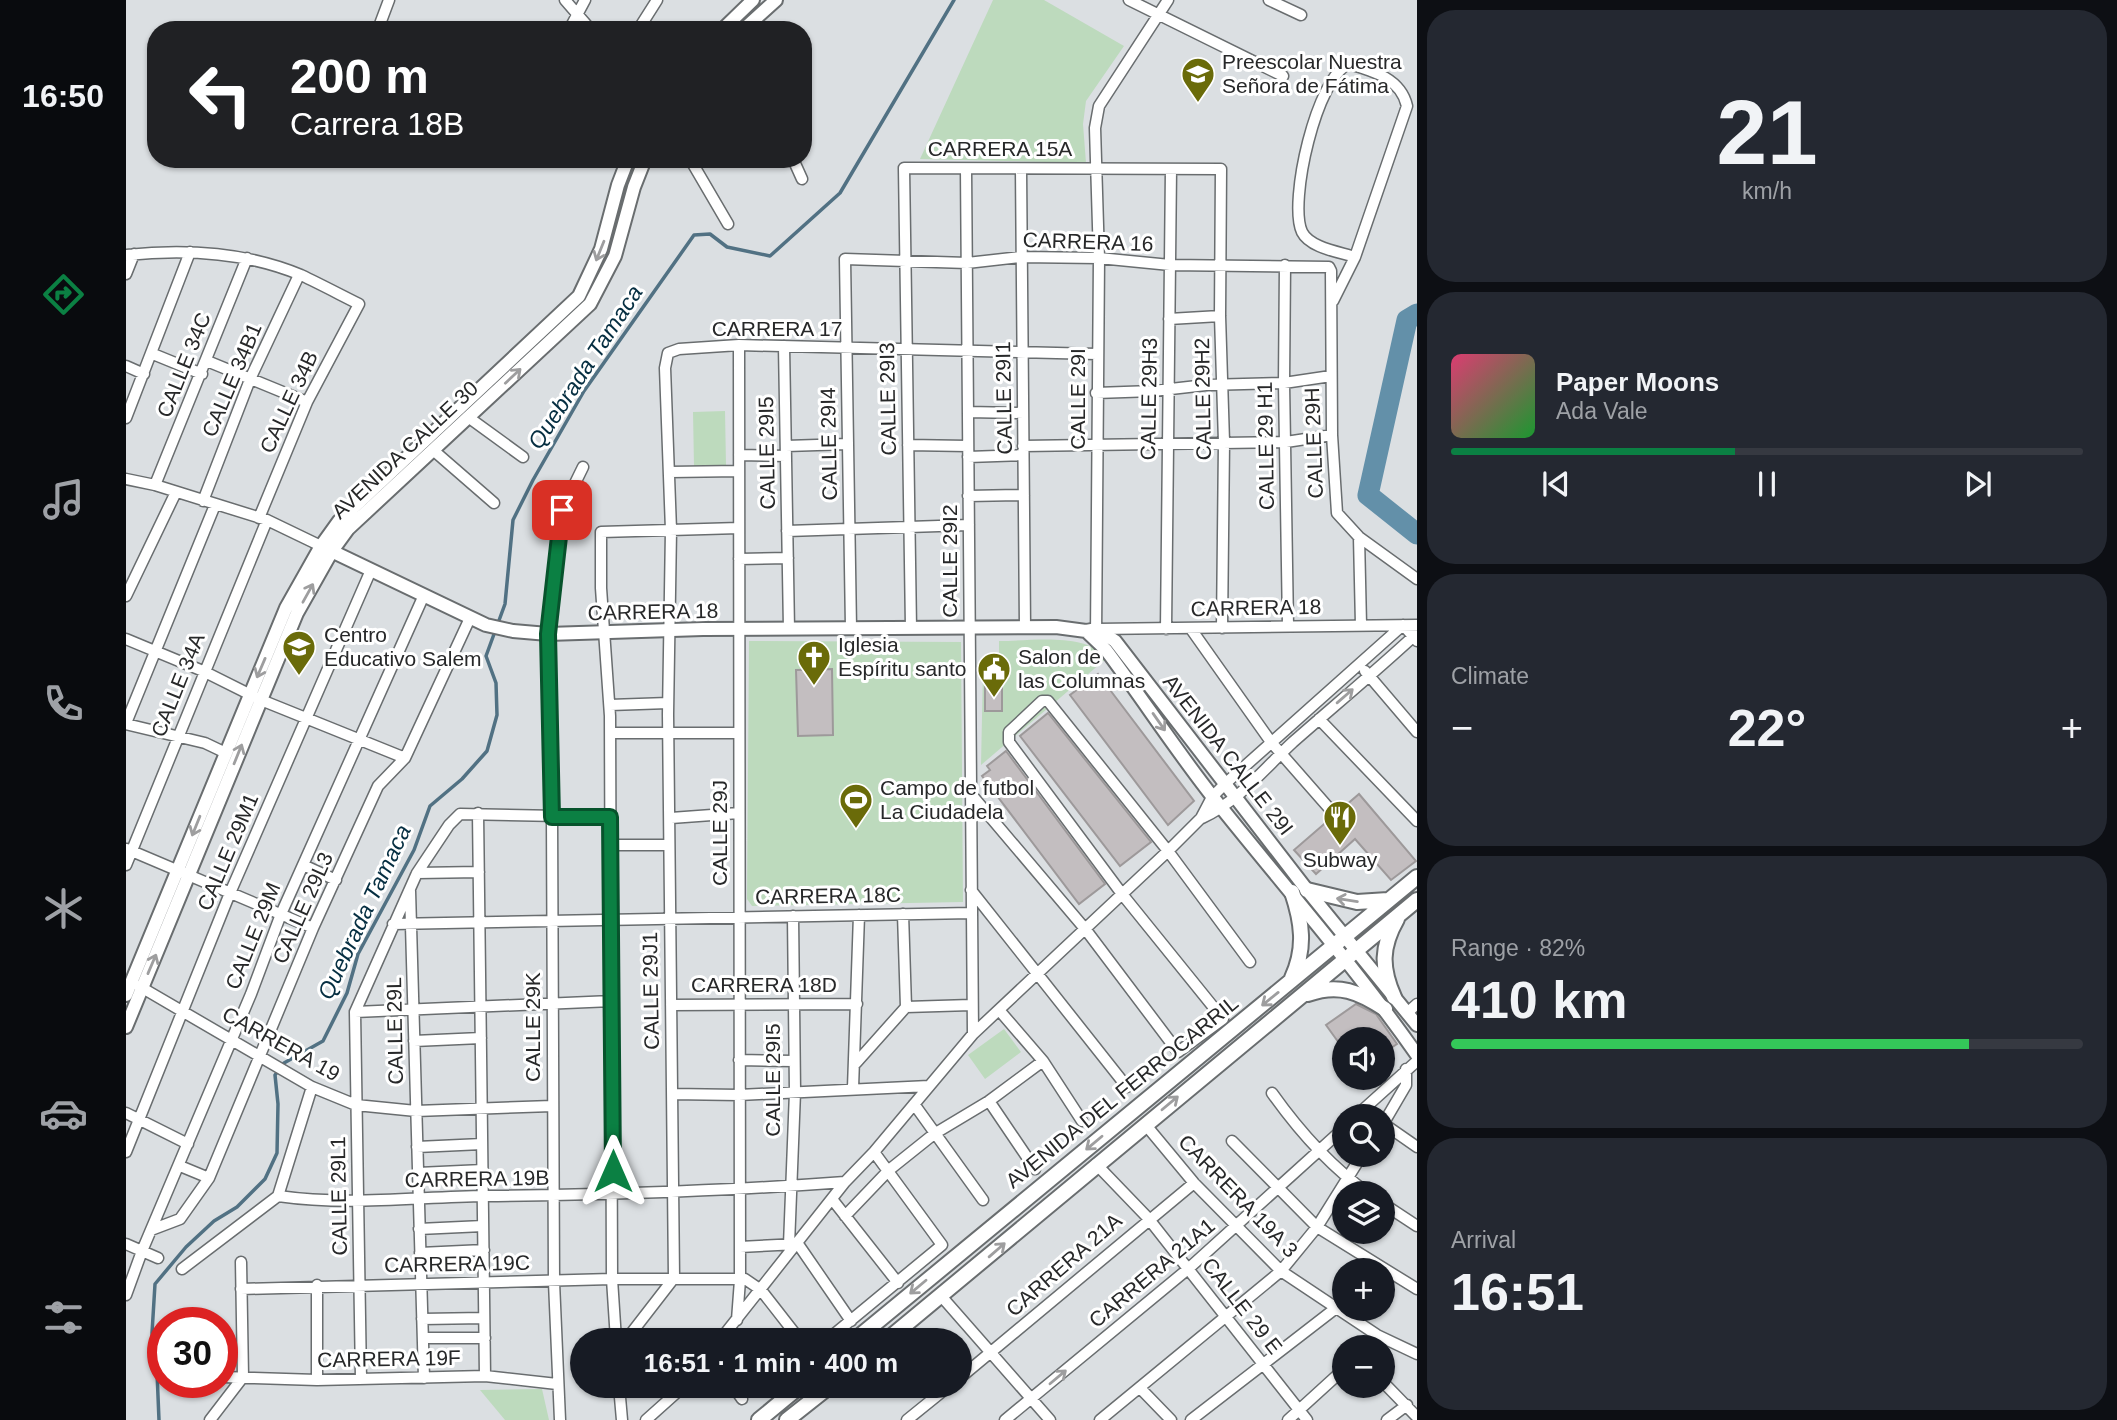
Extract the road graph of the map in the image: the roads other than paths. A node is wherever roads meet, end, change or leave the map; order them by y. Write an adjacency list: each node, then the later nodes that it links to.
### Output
1 (390, 0): 13 (street)
2 (565, 0): 12 (street)
3 (585, 0): 12 (street)
4 (657, 0): 16 (street)
5 (753, 0): 17 (main road)
6 (776, 0): 18 (main road)
7 (1129, 0): 10 (street)
8 (1168, 0): 10 (street, CARRERA 15A)
9 (1269, 0): 11 (street)
10 (1159, 14): 19 (street); 27 (street, CARRERA 15A)
11 (1301, 15)
12 (578, 16): 14 (street); 15 (street)
13 (381, 21)
14 (575, 21)
15 (583, 21)
16 (644, 21)
17 (733, 21)
18 (753, 21)
19 (1283, 76)
20 (625, 168): 106 (main road, AVENIDA CALLE 30, one-way to 106)
21 (641, 168): 72 (main road, AVENIDA CALLE 30, one-way to 21)
22 (695, 168): 31 (street)
23 (797, 168): 30 (street)
24 (904, 168): 25 (street, CARRERA 15A); 39 (street, CALLE 29I3)
25 (966, 169): 26 (street, CARRERA 15A); 40 (street, CALLE 29I2)
26 (1021, 169): 27 (street, CARRERA 15A); 34 (street, CALLE 29I1)
27 (1096, 169): 28 (street, CARRERA 15A); 37 (street, CALLE 29I)
28 (1171, 169): 29 (street, CARRERA 15A); 42 (street, CALLE 29H3)
29 (1220, 169): 41 (street, CALLE 29H2)
30 (802, 179)
31 (728, 224)
32 (190, 252): 33 (street); 36 (street); 57 (street)
33 (130, 255): 45 (street)
34 (1021, 257): 37 (street, CARRERA 16); 40 (street, CARRERA 16); 55 (street, CALLE 29I1)
35 (1355, 257): 35 (street); 47 (street)
36 (247, 258): 46 (street); 59 (street, CALLE 34C)
37 (1099, 258): 42 (street, CARRERA 16); 58 (street, CALLE 29I)
38 (845, 259): 39 (street, CARRERA 16); 52 (street, CALLE 29I4)
39 (905, 261): 40 (street, CARRERA 16); 53 (street, CALLE 29I3)
40 (967, 262): 54 (street, CALLE 29I2)
41 (1222, 264): 42 (street, CARRERA 16); 43 (street, CARRERA 16); 48 (street, CALLE 29H2)
42 (1170, 265): 49 (street, CALLE 29H3)
43 (1285, 265): 44 (street, CARRERA 16); 65 (street, CALLE 29 H1)
44 (1329, 267): 47 (street, CALLE 29H)
45 (126, 274)
46 (299, 275): 64 (street, CALLE 34B1); 69 (street, CALLE 34B)
47 (1332, 304): 63 (street, CALLE 29H)
48 (1220, 316): 49 (street); 66 (street, CALLE 29H2)
49 (1169, 319): 67 (street, CALLE 29H3)
50 (738, 345): 51 (street, CARRERA 17); 56 (street, CARRERA 17); 85 (street, CALLE 29J)
51 (784, 346): 52 (street, CARRERA 17); 83 (street, CALLE 29I5)
52 (846, 348): 53 (street, CARRERA 17); 78 (street, CALLE 29I4)
53 (907, 349): 54 (street, CARRERA 17); 80 (street, CALLE 29I3)
54 (968, 351): 55 (street, CARRERA 17); 70 (street, CALLE 29I2)
55 (1022, 352): 58 (street, CARRERA 17); 71 (street, CALLE 29I1)
56 (668, 353): 89 (street, CALLE 29J1)
57 (153, 354): 61 (street); 62 (street)
58 (1097, 354): 68 (street, CALLE 29I)
59 (208, 361): 62 (street, CALLE 34C); 64 (street)
60 (126, 366): 61 (street)
61 (144, 374): 73 (street)
62 (202, 374): 91 (street, CALLE 34C)
63 (1331, 376): 65 (street); 74 (street, CALLE 29H)
64 (251, 377): 69 (street); 95 (street, CALLE 34B1)
65 (1284, 383): 66 (street); 76 (street, CALLE 29 H1)
66 (1221, 384): 67 (street); 75 (street, CALLE 29H2)
67 (1168, 388): 68 (street); 79 (street, CALLE 29H3)
68 (1096, 393): 77 (street, CALLE 29I)
69 (307, 402): 98 (street, CALLE 34B)
70 (968, 412): 71 (street); 84 (street, CALLE 29I2)
71 (1023, 413): 82 (street, CALLE 29I1)
72 (468, 417): 81 (main road, AVENIDA CALLE 30); 86 (street)
73 (126, 418)
74 (1332, 435): 76 (street); 105 (street, CALLE 29H)
75 (1224, 442): 76 (street); 79 (street); 122 (street, CALLE 29H2)
76 (1286, 442): 117 (street, CALLE 29 H1)
77 (1096, 443): 79 (street); 82 (street); 129 (street, CALLE 29I)
78 (848, 444): 83 (street); 102 (street, CALLE 29I4)
79 (1168, 444): 125 (street, CALLE 29H3)
80 (908, 445): 84 (street); 101 (street, CALLE 29I3)
81 (433, 450): 96 (street); 106 (main road, AVENIDA CALLE 30)
82 (1023, 450): 84 (street); 93 (street, CALLE 29I1)
83 (786, 451): 85 (street); 104 (street, CALLE 29I5)
84 (968, 451): 94 (street, CALLE 29I2)
85 (739, 455): 88 (street, CALLE 29J)
86 (523, 457)
87 (583, 467): 130 (street, CALLE 29K)
88 (738, 471): 89 (street); 100 (street, CALLE 29J)
89 (670, 472): 103 (street, CALLE 29J1)
90 (126, 479): 91 (street, CARRERA 18)
91 (155, 485): 92 (street, CARRERA 18)
92 (176, 492): 95 (street, CARRERA 18); 111 (street)
93 (1024, 495): 94 (street); 118 (street, CALLE 29I1)
94 (968, 496): 99 (street, CALLE 29I2)
95 (203, 501): 97 (street, CARRERA 18)
96 (494, 503)
97 (215, 505): 98 (street, CARRERA 18); 133 (street)
98 (263, 519): 106 (street, CARRERA 18); 135 (street, CALLE 34A)
99 (969, 525): 101 (street); 121 (street, CALLE 29I2)
100 (739, 527): 103 (street); 108 (street, CALLE 29J)
101 (910, 527): 102 (street); 120 (street, CALLE 29I3)
102 (849, 529): 104 (street); 119 (street, CALLE 29I4)
103 (671, 530): 127 (street, CALLE 29J1); 128 (street)
104 (787, 531): 107 (street, CALLE 29I5)
105 (1359, 537): 110 (street, CALLE 29H); 114 (street)
106 (327, 548): 109 (main road, CARRERA 18); 137 (main road, AVENIDA CALLE 30)
107 (788, 558): 108 (street); 124 (street, CALLE 29I5)
108 (739, 559): 123 (street, CALLE 29J)
109 (371, 570): 112 (main road, CARRERA 18); 140 (street, CALLE 29M1)
110 (1417, 579)
111 (126, 596)
112 (424, 596): 113 (main road, CARRERA 18); 148 (street, CALLE 29M)
113 (470, 618): 130 (main road, CARRERA 18); 152 (street, CALLE 29L3)
114 (1361, 625): 115 (street, CARRERA 18); 117 (street, CARRERA 18)
115 (1403, 625): 116 (street, CARRERA 18); 131 (street); 134 (street)
116 (1417, 625)
117 (1288, 626): 122 (street, CARRERA 18)
118 (1025, 627): 121 (main road, CARRERA 18); 129 (main road, CARRERA 18)
119 (851, 628): 120 (main road, CARRERA 18); 124 (main road, CARRERA 18)
120 (911, 628): 121 (main road, CARRERA 18)
121 (969, 628): 154 (street, CALLE 29I2)
122 (1222, 628): 126 (street, CARRERA 18)
123 (739, 629): 124 (main road, CARRERA 18); 127 (main road, CARRERA 18); 146 (street, CALLE 29J)
124 (789, 629)
125 (1166, 629): 126 (street, CARRERA 18); 129 (street, CARRERA 18)
126 (1191, 629): 149 (street)
127 (668, 631): 128 (main road, CARRERA 18); 138 (street, CALLE 29J1)
128 (604, 632): 130 (main road, CARRERA 18); 139 (street)
129 (1093, 633): 153 (main road, AVENIDA CALLE 29I); 156 (main road, AVENIDA CALLE 29I, one-way to 156)
130 (548, 634): 161 (street, CALLE 29K)
131 (1416, 637): 136 (street)
132 (126, 639): 133 (street)
133 (155, 651): 135 (street); 142 (street)
134 (1359, 664): 136 (street); 149 (street)
135 (203, 671): 137 (street); 147 (street, CALLE 34A)
136 (1368, 676): 141 (street, one-way to 136); 144 (street)
137 (255, 697): 140 (street); 150 (main road, AVENIDA CALLE 30); 173 (main road, AVENIDA CALLE 30, one-way to 137)
138 (668, 703): 139 (street); 143 (street, CALLE 29J1)
139 (610, 705): 145 (street)
140 (306, 718): 148 (street); 181 (street, CALLE 29M1)
141 (1319, 719): 151 (street); 165 (street)
142 (126, 724): 147 (street)
143 (668, 732): 145 (street); 146 (street); 163 (street, CALLE 29J1)
144 (1417, 732)
145 (610, 733): 162 (street)
146 (739, 733): 160 (street, CALLE 29J)
147 (178, 738): 150 (street); 168 (street, CALLE 34A)
148 (358, 739): 152 (street); 171 (street, CALLE 29M)
149 (1271, 742): 151 (street); 153 (street)
150 (226, 753): 173 (main road, AVENIDA CALLE 30, one-way to 173)
151 (1281, 754): 155 (street); 157 (street)
152 (405, 758): 176 (street, CALLE 29L3)
153 (1226, 783): 155 (main road, AVENIDA CALLE 29I); 156 (street)
154 (970, 793): 178 (street, CALLE 29I2); 199 (street)
155 (1237, 796): 158 (street); 179 (main road, AVENIDA CALLE 29I)
156 (1212, 797): 158 (main road, AVENIDA CALLE 29I); 164 (street)
157 (1328, 807)
158 (1223, 808): 164 (street); 180 (main road, AVENIDA CALLE 29I)
159 (478, 813): 161 (street); 172 (street); 174 (street)
160 (739, 813): 163 (street); 191 (street, CALLE 29J)
161 (552, 817): 162 (street); 194 (street, CALLE 29K)
162 (610, 817): 166 (street)
163 (671, 818): 167 (street, CALLE 29J1)
164 (1202, 818): 169 (street)
165 (1417, 821)
166 (611, 845): 167 (street); 193 (street)
167 (669, 845): 192 (street, CALLE 29J1)
168 (129, 850): 170 (street, CALLE 34A); 173 (street)
169 (1168, 852): 182 (street); 182 (street); 204 (street)
170 (126, 865)
171 (303, 865): 176 (street); 187 (street, CALLE 29M)
172 (479, 872): 174 (street); 195 (street)
173 (183, 873): 181 (street); 207 (main road, AVENIDA CALLE 30)
174 (417, 873): 177 (street)
175 (1417, 877): 183 (main road, AVENIDA DEL FERROCARRIL)
176 (335, 880): 198 (street, CALLE 29L3)
177 (410, 887): 196 (street, CALLE 29L); 197 (street)
178 (971, 889): 185 (street, CALLE 29I2); 205 (street)
179 (1307, 890): 183 (main road, one-way to 179); 200 (main road, AVENIDA CALLE 29I)
180 (1292, 892): 201 (main road, AVENIDA CALLE 29I); 206 (main road)
181 (230, 893): 187 (street); 224 (street, CALLE 29M1)
182 (1122, 894): 199 (street); 199 (street)
183 (1388, 900): 200 (main road, AVENIDA DEL FERROCARRIL)
184 (1417, 900): 186 (main road, AVENIDA DEL FERROCARRIL)
185 (971, 913): 188 (street, CARRERA 18C); 217 (street, CALLE 29I2)
186 (1401, 913): 202 (main road, AVENIDA DEL FERROCARRIL); 210 (main road)
187 (281, 914): 198 (street); 230 (street, CALLE 29M)
188 (903, 914): 189 (street, CARRERA 18C); 219 (street)
189 (859, 915): 190 (street, CARRERA 18C); 215 (street)
190 (793, 916): 191 (street, CARRERA 18C); 214 (street, CALLE 29I5)
191 (739, 917): 192 (street, CARRERA 18C); 213 (street, CALLE 29J)
192 (669, 919): 193 (street, CARRERA 18C); 216 (street, CALLE 29J1)
193 (612, 920): 194 (street, CARRERA 18C); 211 (street)
194 (551, 921): 195 (street, CARRERA 18C); 212 (street, CALLE 29K)
195 (480, 922): 196 (street, CARRERA 18C); 218 (street)
196 (411, 923): 197 (street, CARRERA 18C); 220 (street, CALLE 29L)
197 (393, 924): 225 (street)
198 (313, 928): 233 (street, CALLE 29L3)
199 (1086, 930): 205 (street)
200 (1346, 934): 201 (main road, AVENIDA DEL FERROCARRIL); 202 (main road, AVENIDA CALLE 29I)
201 (1333, 946): 203 (main road, AVENIDA CALLE 29I); 206 (main road, AVENIDA DEL FERROCARRIL)
202 (1356, 950): 203 (main road, AVENIDA DEL FERROCARRIL); 210 (main road, AVENIDA CALLE 29I)
203 (1344, 960): 209 (main road, AVENIDA DEL FERROCARRIL); 221 (main road, AVENIDA CALLE 29I)
204 (1251, 962)
205 (1038, 973): 223 (street); 242 (street)
206 (1290, 982): 342 (main road, AVENIDA DEL FERROCARRIL, one-way to 342)
207 (133, 983): 208 (main road, AVENIDA CALLE 30); 224 (street, CARRERA 19); 227 (main road, AVENIDA CALLE 30)
208 (126, 995)
209 (1300, 997): 221 (main road); 259 (main road, AVENIDA DEL FERROCARRIL, one-way to 209)
210 (1394, 997): 222 (main road, AVENIDA CALLE 29I)
211 (612, 1001): 212 (street); 288 (street)
212 (552, 1002): 218 (street); 253 (street, CALLE 29K)
213 (739, 1003): 214 (street, CARRERA 18D); 216 (street, CARRERA 18D); 234 (street, CALLE 29J)
214 (793, 1004): 215 (street, CARRERA 18D); 235 (street, CALLE 29I5)
215 (857, 1004): 238 (street)
216 (671, 1005): 246 (street, CALLE 29J1)
217 (971, 1005): 219 (street); 228 (street)
218 (480, 1006): 220 (street); 229 (street)
219 (905, 1007): 238 (street)
220 (414, 1009): 225 (street); 231 (street, CALLE 29L)
221 (1384, 1009): 232 (main road, AVENIDA CALLE 29I)
222 (1412, 1009): 226 (main road, AVENIDA CALLE 29I)
223 (999, 1010): 228 (street); 236 (street)
224 (183, 1012): 230 (street, CARRERA 19); 257 (street, CALLE 29M1)
225 (355, 1012): 252 (street, CALLE 29L1)
226 (1417, 1025)
227 (126, 1027)
228 (973, 1034): 240 (street)
229 (481, 1038): 231 (street); 254 (street)
230 (232, 1039): 233 (street, CARRERA 19); 264 (street, CALLE 29M)
231 (414, 1041): 255 (street, CALLE 29L)
232 (1417, 1055)
233 (261, 1057): 241 (street, CARRERA 19); 278 (street, CALLE 29L3)
234 (739, 1060): 235 (street); 247 (street, CALLE 29J)
235 (793, 1061): 244 (street, CALLE 29I5)
236 (1043, 1061): 248 (street); 258 (street)
237 (1417, 1061): 239 (street)
238 (856, 1063): 243 (street)
239 (1406, 1069): 250 (street); 251 (street)
240 (929, 1086): 243 (street); 249 (street)
241 (312, 1087): 252 (street, CARRERA 19); 287 (street)
242 (1127, 1087)
243 (853, 1088): 244 (street)
244 (795, 1092): 247 (street); 284 (street, CALLE 29I5)
245 (1272, 1093): 268 (street)
246 (672, 1094): 247 (street); 286 (street, CALLE 29J1)
247 (739, 1095): 283 (street, CALLE 29J)
248 (989, 1101): 261 (street); 274 (street)
249 (914, 1104): 261 (street); 270 (street)
250 (1369, 1104)
251 (1395, 1104)
252 (356, 1105): 255 (street, CARRERA 19); 294 (street, CALLE 29L1)
253 (552, 1106): 254 (street, CARRERA 19); 290 (street, CALLE 29K)
254 (482, 1108): 255 (street, CARRERA 19); 265 (street)
255 (416, 1111): 266 (street, CALLE 29L)
256 (126, 1113): 257 (street)
257 (140, 1120): 264 (street); 269 (street, CALLE 29M1)
258 (1082, 1121)
259 (1145, 1124): 271 (main road, AVENIDA DEL FERROCARRIL); 282 (street, CARRERA 19A 3)
260 (1395, 1133): 267 (street)
261 (934, 1134): 276 (street); 293 (street)
262 (1332, 1139): 268 (street, CARRERA 21A1)
263 (1232, 1141): 285 (street)
264 (188, 1144): 272 (street, CALLE 29M)
265 (482, 1144): 266 (street); 275 (street)
266 (417, 1147): 277 (street, CALLE 29L)
267 (1417, 1147)
268 (1320, 1150): 279 (street); 285 (street, CARRERA 21A1)
269 (126, 1152)
270 (874, 1152): 276 (street); 281 (street)
271 (1096, 1164): 297 (street, CALLE 29 E); 328 (main road, AVENIDA DEL FERROCARRIL, one-way to 271)
272 (180, 1166): 278 (street); 303 (street, CALLE 29M)
273 (1354, 1167): 279 (street)
274 (1035, 1169)
275 (483, 1170): 277 (street); 289 (street)
276 (889, 1170): 296 (street); 320 (street)
277 (418, 1173): 292 (street, CALLE 29L)
278 (209, 1178): 303 (street, CALLE 29L3)
279 (1346, 1178): 280 (street); 301 (street)
280 (1350, 1181)
281 (845, 1182): 284 (street, CARRERA 19B); 291 (street)
282 (1194, 1183): 297 (street, CARRERA 21A); 300 (street, CARRERA 19A 3)
283 (740, 1186): 284 (street, CARRERA 19B); 286 (street, CARRERA 19B); 306 (street, CALLE 29J)
284 (791, 1186): 305 (street, CALLE 29I5)
285 (1278, 1187): 300 (street, CARRERA 21A1); 301 (street)
286 (673, 1191): 288 (street, CARRERA 19B); 315 (street, CALLE 29J1)
287 (278, 1195): 294 (street, CARRERA 19B); 312 (street)
288 (613, 1195): 290 (street, CARRERA 19B); 316 (street)
289 (483, 1196): 290 (street, CARRERA 19B); 292 (street, CARRERA 19B); 298 (street)
290 (553, 1197): 319 (street, CALLE 29K)
291 (832, 1199): 296 (street); 305 (street)
292 (419, 1200): 294 (street, CARRERA 19B); 302 (street, CALLE 29L)
293 (983, 1200)
294 (358, 1201): 321 (street, CALLE 29L1)
295 (1395, 1212): 299 (street)
296 (845, 1216): 320 (street)
297 (1148, 1219): 313 (street, CALLE 29 E); 348 (street, CARRERA 21A)
298 (483, 1226): 302 (street); 307 (street)
299 (1417, 1226)
300 (1235, 1227): 313 (street, CARRERA 21A1); 314 (street, CARRERA 19A 3)
301 (1317, 1227): 314 (street); 325 (street)
302 (419, 1229): 309 (street, CALLE 29L)
303 (151, 1230): 308 (street, CALLE 29M)
304 (126, 1244): 308 (street)
305 (794, 1244): 306 (street); 326 (street); 335 (street)
306 (740, 1247): 317 (street, CALLE 29J)
307 (484, 1250): 309 (street); 318 (street)
308 (142, 1251): 310 (street); 327 (street, CALLE 29M)
309 (420, 1252): 322 (street, CALLE 29L)
310 (158, 1258)
311 (240, 1262): 324 (street)
312 (182, 1269)
313 (1188, 1269): 331 (street, CALLE 29 E); 367 (street, CARRERA 21A1, one-way to 313)
314 (1281, 1271): 329 (street, CARRERA 19A 3); 331 (street)
315 (674, 1278): 316 (street, CARRERA 19C); 317 (street, CARRERA 19C); 338 (street)
316 (612, 1279): 319 (street, CARRERA 19C); 337 (street)
317 (740, 1280): 326 (street, CARRERA 19C); 334 (street, CALLE 29J)
318 (484, 1282): 319 (street, CARRERA 19C); 322 (street, CARRERA 19C); 332 (street)
319 (554, 1282): 359 (street, CALLE 29K)
320 (898, 1283): 335 (street)
321 (359, 1284): 322 (street, CARRERA 19C); 323 (street, CARRERA 19C); 356 (street, CALLE 29L1)
322 (421, 1284): 333 (street, CALLE 29L)
323 (317, 1285): 324 (street, CARRERA 19C); 357 (street)
324 (241, 1289): 353 (street)
325 (1417, 1289)
326 (761, 1290): 334 (street); 340 (street)
327 (126, 1295)
328 (942, 1297): 343 (main road, AVENIDA DEL FERROCARRIL); 348 (street)
329 (1332, 1305)
330 (1332, 1311): 350 (street)
331 (1227, 1317): 350 (street, CALLE 29 E); 360 (street)
332 (484, 1318): 333 (street); 346 (street)
333 (422, 1319): 345 (street, CALLE 29L)
334 (737, 1320): 339 (street)
335 (851, 1321): 341 (street)
336 (1356, 1321): 344 (street, CARRERA 19A 3)
337 (615, 1328)
338 (635, 1328)
339 (730, 1328)
340 (791, 1328)
341 (842, 1328)
342 (870, 1328)
343 (902, 1328)
344 (1377, 1335)
345 (422, 1338): 346 (street); 355 (street, CALLE 29L)
346 (485, 1338): 354 (street)
347 (1395, 1343): 349 (street, CARRERA 19A 3)
348 (992, 1352): 351 (street, CARRERA 21A); 367 (street)
349 (1417, 1353)
350 (1262, 1364): 369 (street, CALLE 29 E); 382 (street)
351 (972, 1368)
352 (238, 1377): 353 (street, CARRERA 19F)
353 (243, 1377): 357 (street, CARRERA 19F); 371 (street)
354 (485, 1377): 355 (street, CARRERA 19F); 359 (street, CARRERA 19F)
355 (424, 1378): 356 (street, CARRERA 19F)
356 (361, 1379): 357 (street, CARRERA 19F)
357 (317, 1380)
358 (1332, 1380): 369 (street)
359 (557, 1384): 372 (street, CALLE 29K)
360 (1140, 1388): 380 (street); 381 (street)
361 (1395, 1393): 368 (street)
362 (620, 1398): 373 (street)
363 (671, 1398): 374 (street)
364 (786, 1398): 375 (main road)
365 (815, 1398): 376 (main road)
366 (934, 1398): 377 (street)
367 (1032, 1398): 378 (street, CARRERA 21A1); 379 (street)
368 (1407, 1405): 370 (street); 385 (street)
369 (1300, 1411): 383 (street); 384 (street, CALLE 29 E)
370 (1417, 1417)
371 (210, 1420)
372 (560, 1420)
373 (622, 1420)
374 (646, 1420)
375 (759, 1420)
376 (787, 1420)
377 (907, 1420)
378 (1005, 1420)
379 (1050, 1420)
380 (1100, 1420)
381 (1171, 1420)
382 (1191, 1420)
383 (1288, 1420)
384 (1307, 1420)
385 (1387, 1420)

